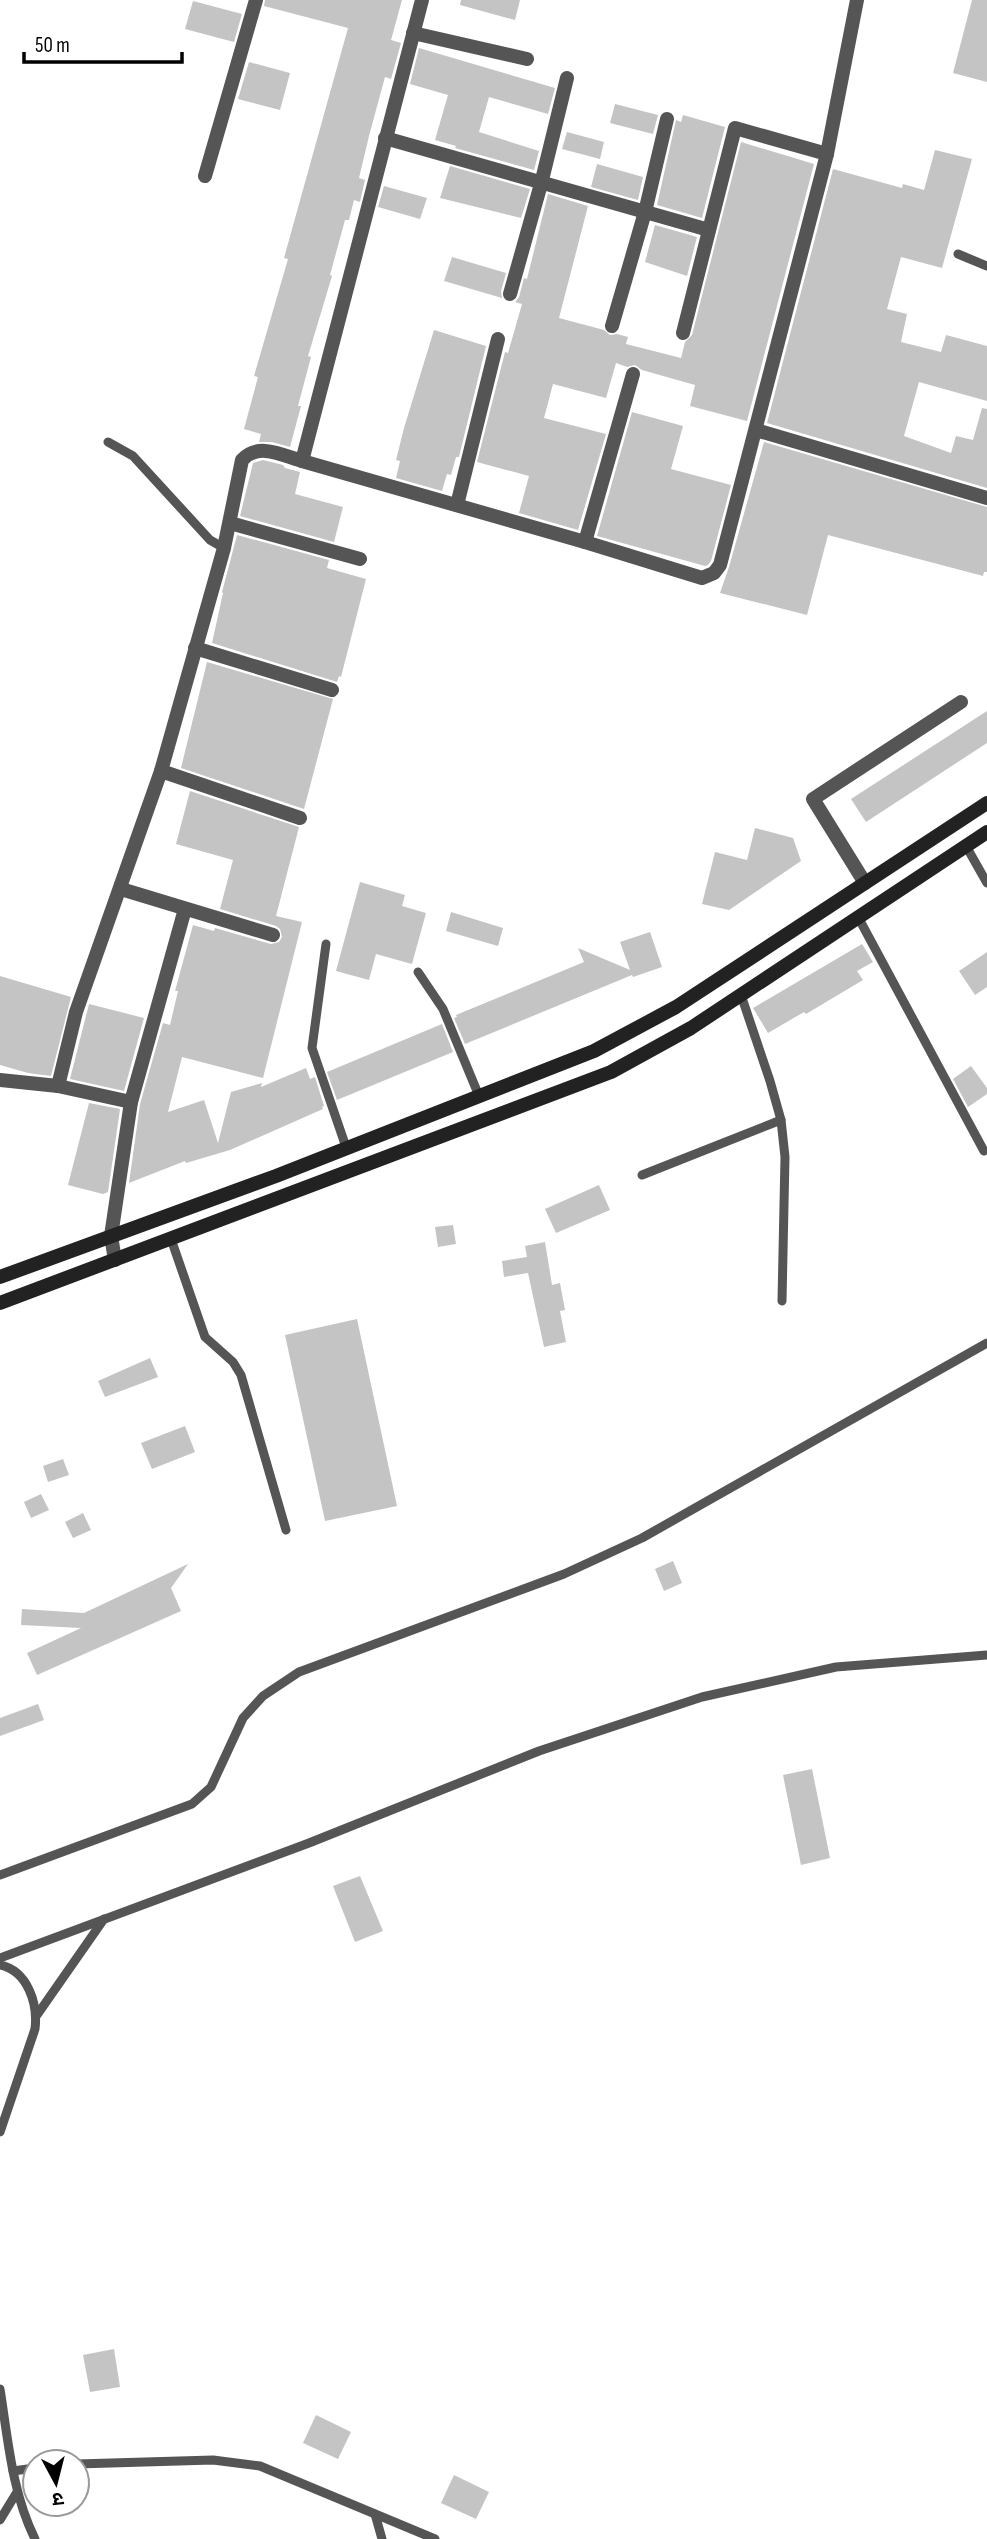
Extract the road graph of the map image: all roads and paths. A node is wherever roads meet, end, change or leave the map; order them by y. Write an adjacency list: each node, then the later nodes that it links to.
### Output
1 (256, 0): 10 (street)
2 (422, 0): 4 (street)
3 (857, 0): 9 (street)
4 (413, 33): 5 (street); 8 (street)
5 (527, 59)
6 (567, 78): 11 (street)
7 (667, 119): 12 (street)
8 (385, 138): 11 (street); 23 (street)
9 (827, 154): 13 (street); 21 (street)
10 (205, 176)
11 (541, 184): 12 (street); 16 (street)
12 (645, 212): 13 (street); 17 (street)
13 (709, 230): 18 (street)
14 (958, 254): 15 (lane)
15 (987, 266)
16 (510, 294)
17 (612, 326)
18 (683, 332)
19 (498, 339): 25 (street)
20 (633, 374): 27 (street)
21 (755, 430): 24 (street); 27 (street)
22 (108, 442): 28 (lane)
23 (302, 461): 25 (street); 26 (street)
24 (987, 498)
25 (457, 505): 27 (street)
26 (230, 523): 28 (street); 29 (street)
27 (585, 542)
28 (224, 548): 30 (street)
29 (360, 559)
30 (195, 648): 31 (street); 33 (street)
31 (332, 690)
32 (961, 702): 38 (street)
33 (161, 771): 35 (street); 40 (street)
34 (987, 803): 38 (main road)
35 (300, 818)
36 (987, 832): 37 (main road)
37 (966, 846): 39 (lane); 42 (main road)
38 (865, 883): 49 (main road)
39 (987, 883)
40 (121, 889): 41 (street); 48 (street)
41 (185, 909): 43 (street); 50 (street)
42 (858, 918): 46 (main road); 53 (lane)
43 (273, 935)
44 (326, 944): 52 (lane)
45 (418, 971): 49 (lane)
46 (741, 995): 51 (lane); 56 (main road)
47 (0, 1080): 48 (street)
48 (58, 1086): 50 (street)
49 (479, 1096): 52 (main road)
50 (131, 1102): 55 (street)
51 (781, 1120): 54 (lane); 59 (lane)
52 (346, 1147): 55 (main road)
53 (984, 1152)
54 (642, 1175)
55 (111, 1237): 57 (street); 58 (main road)
56 (171, 1239): 57 (main road); 62 (lane)
57 (115, 1260): 60 (main road)
58 (0, 1277)
59 (782, 1301)
60 (0, 1303)
61 (987, 1343): 64 (lane)
62 (286, 1530)
63 (987, 1656): 65 (lane)
64 (0, 1875)
65 (104, 1920): 66 (lane); 68 (lane)
66 (0, 1958)
67 (0, 1965): 68 (lane)
68 (37, 2015): 69 (lane)
69 (0, 2132)
70 (0, 2389): 73 (lane)
71 (91, 2464): 75 (lane)
72 (21, 2470): 73 (lane)
73 (13, 2471): 74 (lane)
74 (17, 2492): 76 (lane); 77 (lane)
75 (375, 2514): 78 (lane); 79 (lane)
76 (0, 2520)
77 (35, 2539)
78 (382, 2539)
79 (435, 2539)

